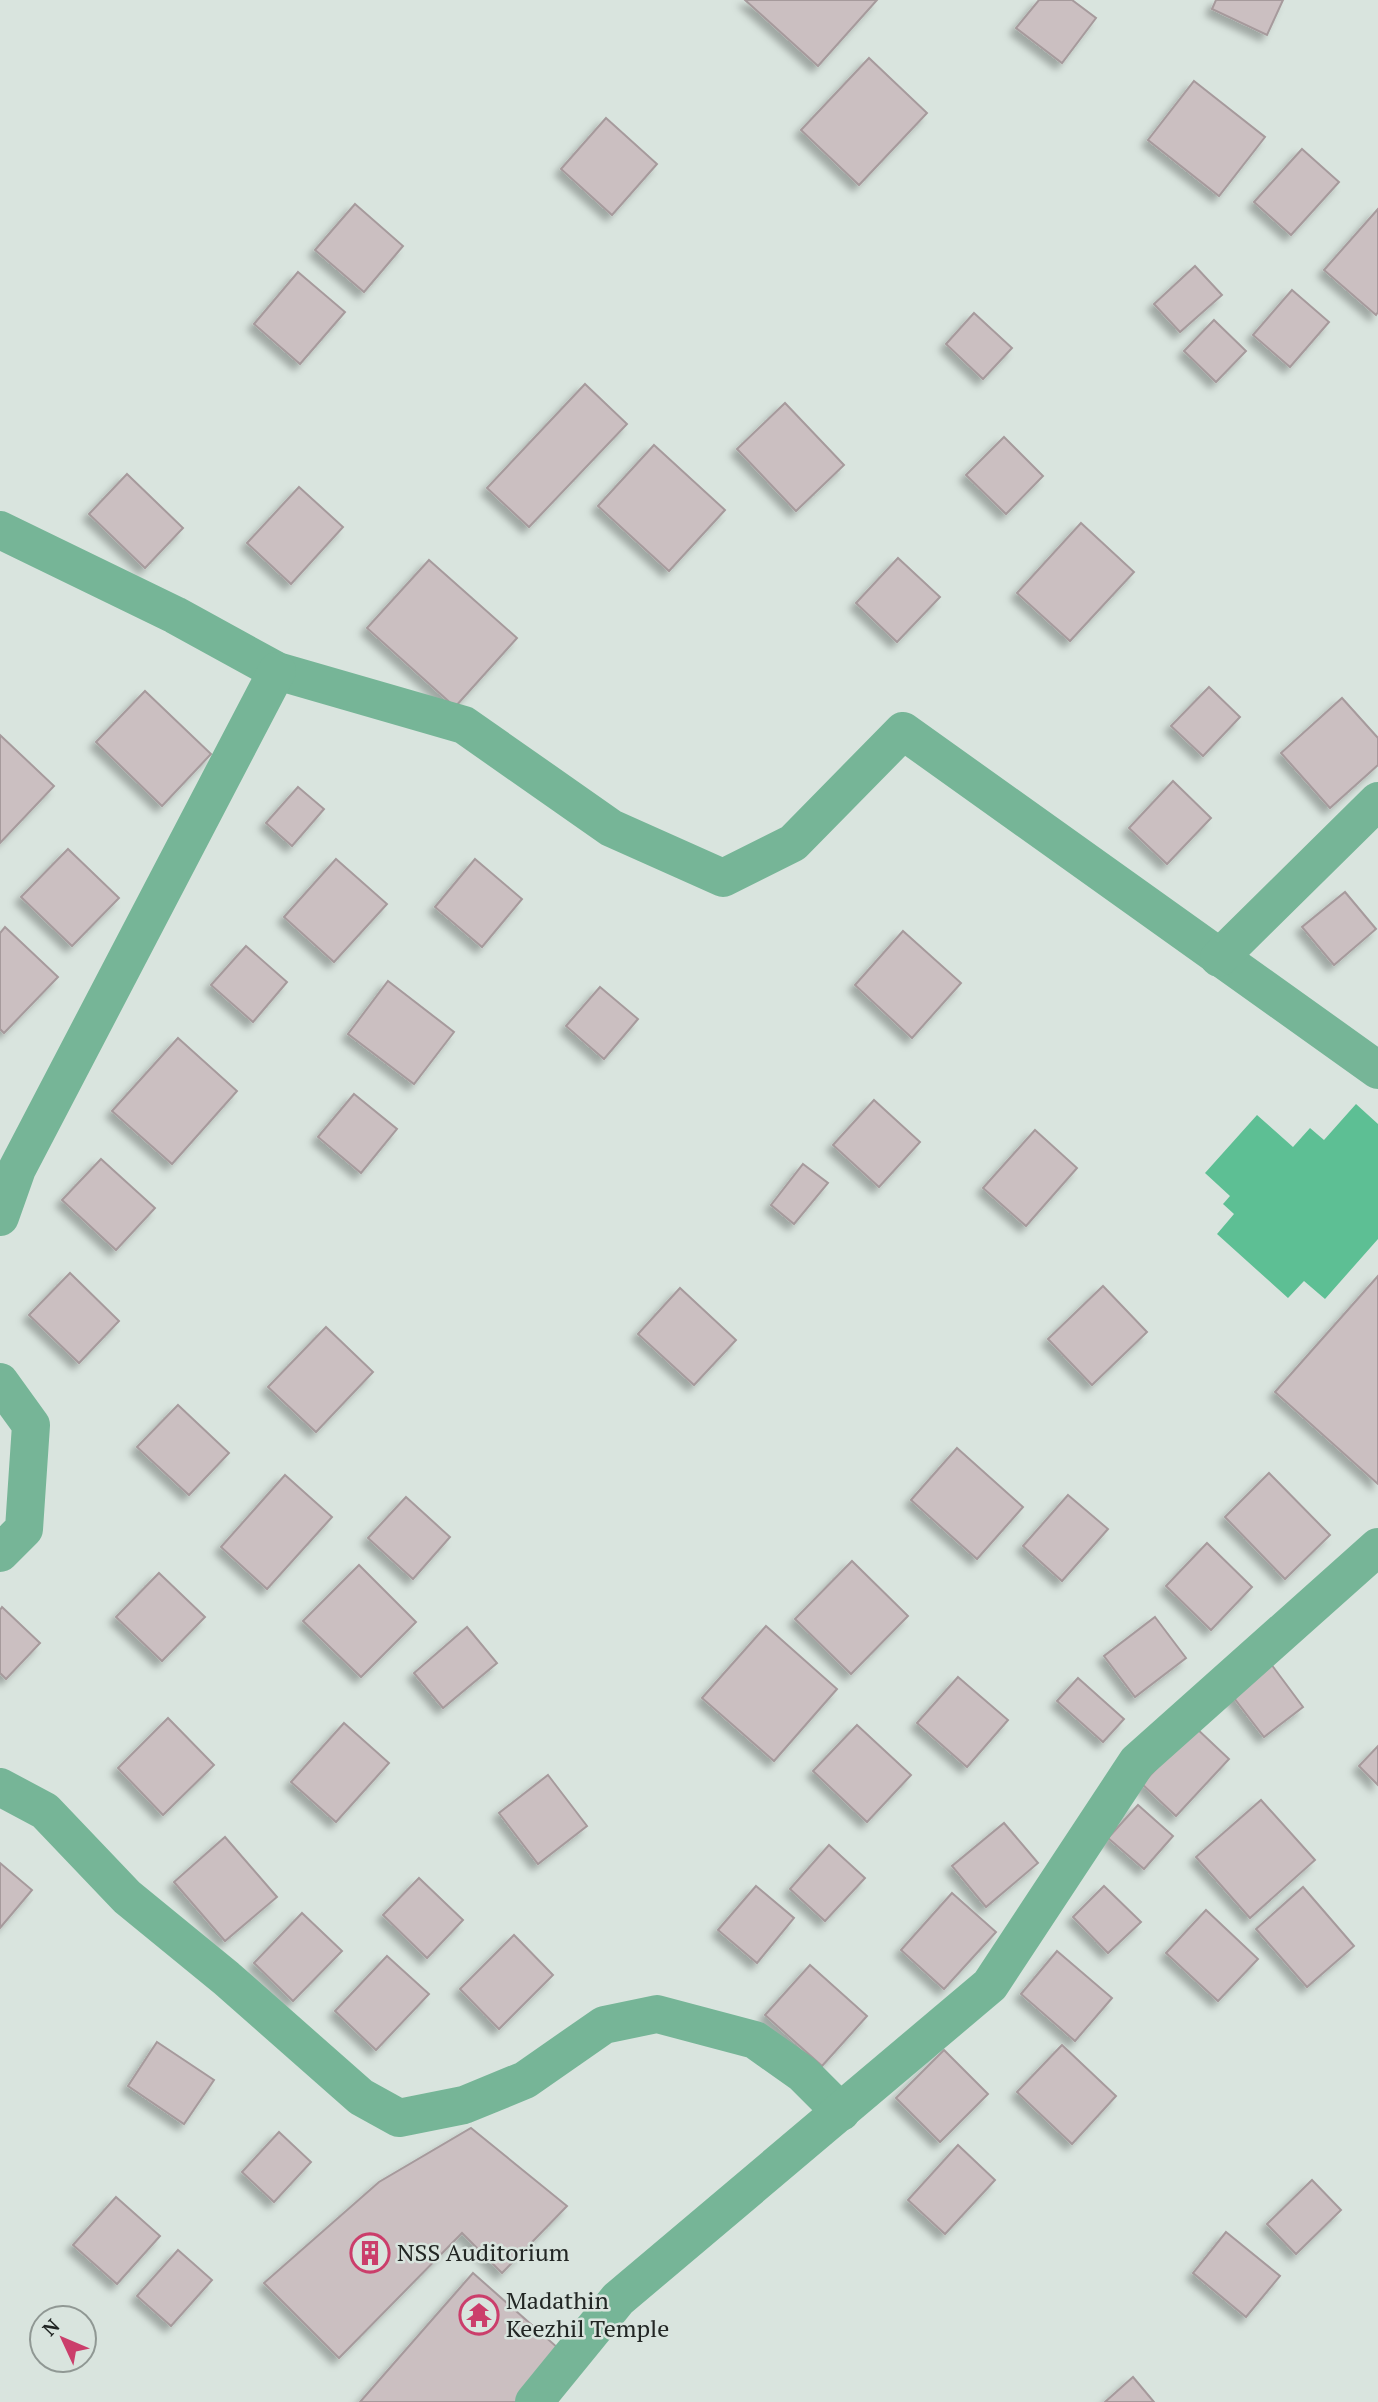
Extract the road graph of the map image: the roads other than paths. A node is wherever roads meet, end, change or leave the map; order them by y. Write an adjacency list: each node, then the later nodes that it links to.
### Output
1 (0, 530): 2 (street)
2 (277, 671): 4 (street); 6 (street)
3 (1378, 801): 4 (street)
4 (1219, 958): 5 (street)
5 (1378, 1070)
6 (0, 1217)
7 (0, 1382): 9 (street)
8 (1378, 1547): 11 (street)
9 (0, 1553)
10 (0, 1787): 11 (street)
11 (841, 2112): 12 (street)
12 (534, 2402)

